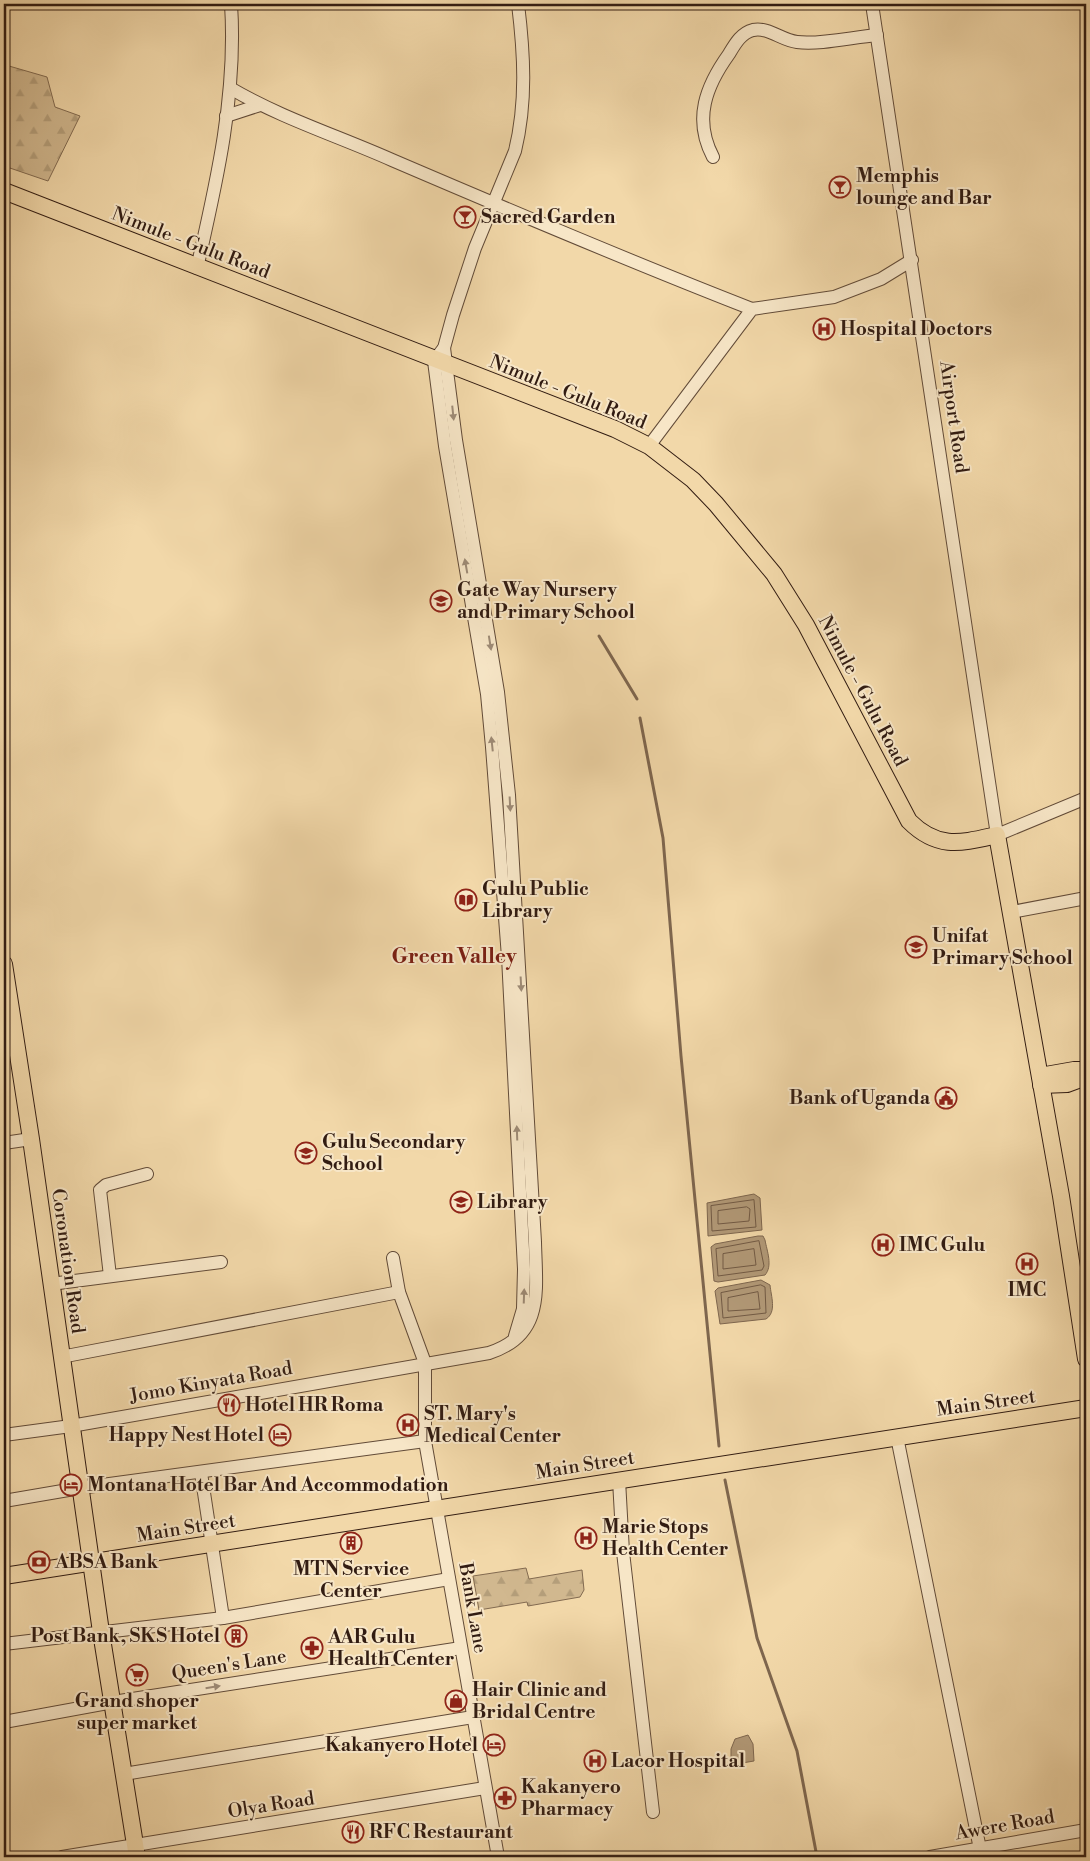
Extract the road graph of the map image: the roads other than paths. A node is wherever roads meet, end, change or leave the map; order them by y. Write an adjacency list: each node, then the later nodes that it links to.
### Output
1 (232, 4): 5 (street)
2 (518, 4): 10 (street)
3 (872, 4): 4 (street, Airport Road)
4 (877, 35): 8 (street); 11 (street, Airport Road)
5 (230, 88): 6 (street); 7 (street)
6 (260, 105): 7 (street); 10 (street)
7 (226, 116): 12 (street)
8 (713, 157)
9 (4, 191): 12 (main road, Nimule - Gulu Road)
10 (492, 203): 13 (street); 14 (street)
11 (912, 260): 13 (street); 17 (street, Airport Road)
12 (197, 268): 14 (main road, Nimule - Gulu Road)
13 (752, 309): 15 (street)
14 (442, 358): 15 (main road, Nimule - Gulu Road); 36 (street, Jomo Kinyata Road)
15 (649, 446): 17 (main road, Nimule - Gulu Road)
16 (1086, 798): 17 (street)
17 (997, 835): 19 (main road)
18 (1086, 898): 19 (street)
19 (1012, 912): 22 (main road)
20 (4, 964): 21 (main road, Coronation Road)
21 (6, 997): 26 (main road, Coronation Road)
22 (1036, 1052): 23 (main road); 24 (main road)
23 (1078, 1075): 24 (main road); 25 (main road)
24 (1041, 1080): 25 (main road)
25 (1045, 1108): 35 (main road)
26 (31, 1139): 27 (street); 32 (main road, Coronation Road)
27 (4, 1142)
28 (147, 1174): 31 (street)
29 (393, 1258): 33 (street)
30 (221, 1262): 31 (street)
31 (110, 1276): 32 (street)
32 (51, 1284): 34 (main road, Coronation Road)
33 (399, 1292): 34 (street); 36 (street)
34 (61, 1357): 38 (main road, Coronation Road)
35 (1086, 1359)
36 (425, 1363): 38 (street, Jomo Kinyata Road); 41 (street, Bank Lane)
37 (1086, 1408): 40 (main road, Main Street)
38 (71, 1426): 39 (street, Jomo Kinyata Road); 44 (main road, Coronation Road)
39 (4, 1435)
40 (897, 1437): 43 (main road, Main Street); 62 (street)
41 (425, 1441): 42 (street); 46 (street, Bank Lane)
42 (201, 1472): 44 (street); 47 (street)
43 (619, 1480): 46 (main road, Main Street); 60 (street)
44 (80, 1488): 45 (street); 48 (main road, Coronation Road)
45 (4, 1501)
46 (438, 1510): 47 (main road, Main Street); 50 (street, Bank Lane)
47 (213, 1545): 48 (main road, Main Street); 51 (street)
48 (91, 1564): 49 (main road, Main Street); 52 (main road, Coronation Road)
49 (4, 1576)
50 (449, 1580): 51 (street); 54 (street, Bank Lane)
51 (223, 1618): 52 (street)
52 (101, 1632): 53 (street); 55 (main road, Coronation Road)
53 (4, 1644)
54 (461, 1648): 55 (street, Queen's Lane, one-way to 54); 56 (street, Bank Lane)
55 (113, 1702): 57 (street, Queen's Lane); 58 (main road, Coronation Road)
56 (473, 1717): 58 (street); 59 (street, Bank Lane)
57 (4, 1722)
58 (124, 1774): 63 (main road, Coronation Road)
59 (486, 1788): 63 (street, Olya Road); 65 (street, Bank Lane)
60 (653, 1812)
61 (1086, 1830): 62 (street, Awere Road)
62 (980, 1848): 66 (street, Awere Road)
63 (136, 1852): 64 (street, Olya Road)
64 (62, 1857)
65 (498, 1857)
66 (930, 1857)

